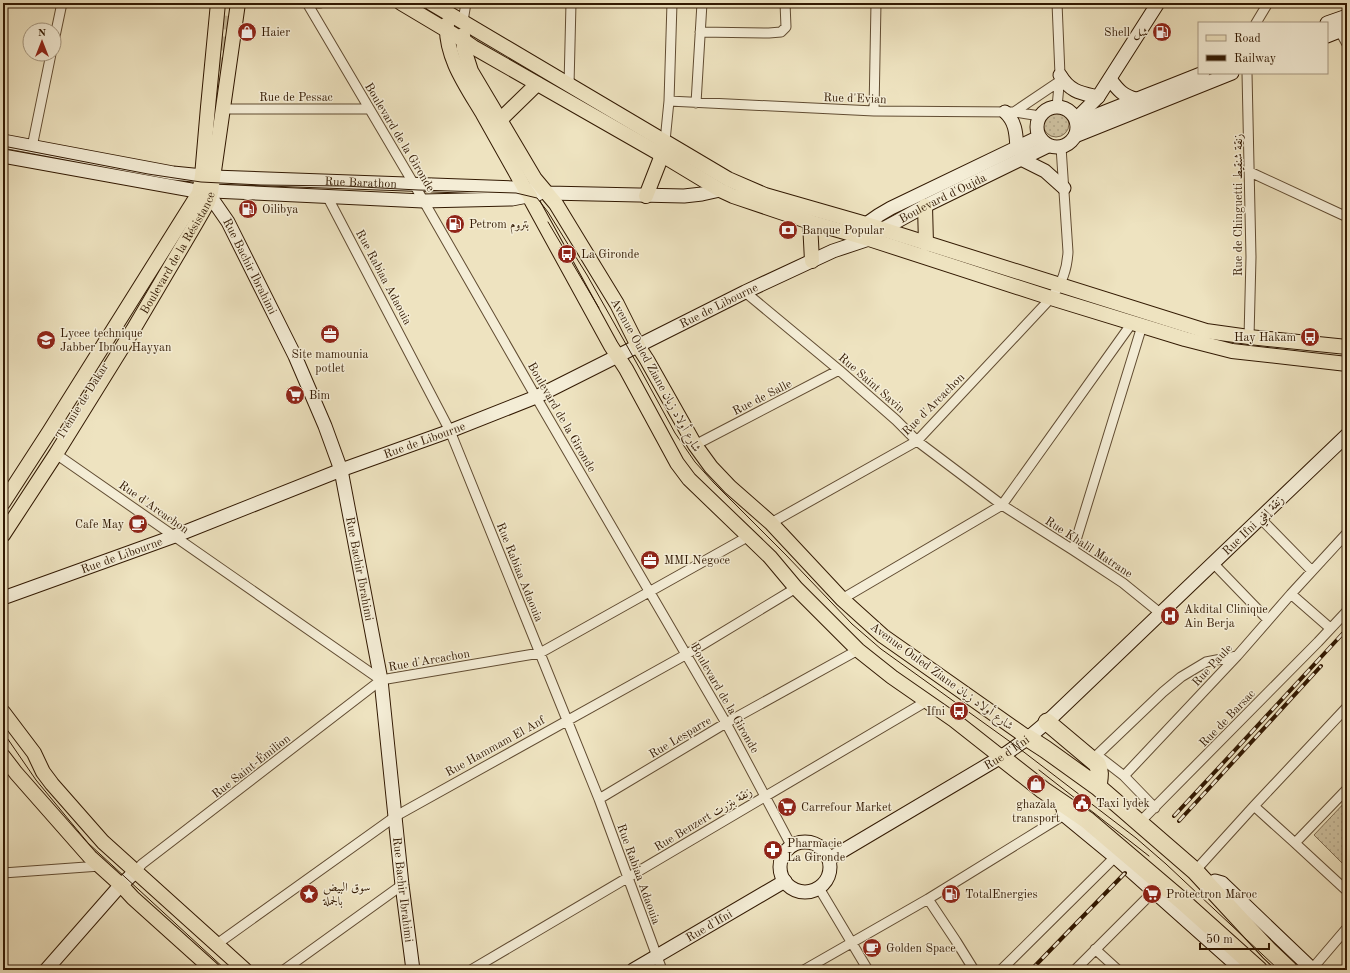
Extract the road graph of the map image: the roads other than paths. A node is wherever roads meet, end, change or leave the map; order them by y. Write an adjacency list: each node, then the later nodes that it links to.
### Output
1 (62, 3): 21 (street)
2 (218, 3): 56 (main road, Boulevard de la Résistance)
3 (238, 3): 41 (main road, Boulevard de la Résistance)
4 (307, 3): 42 (street, Boulevard de la Gironde)
5 (311, 3): 6 (street)
6 (320, 3)
7 (401, 3): 24 (main road)
8 (431, 3): 18 (main road)
9 (466, 3): 20 (street)
10 (571, 3): 35 (street)
11 (672, 3): 38 (street)
12 (702, 3): 25 (street)
13 (785, 3): 25 (street)
14 (876, 3): 43 (street)
15 (1057, 3): 32 (street)
16 (1158, 3): 33 (street)
17 (1268, 3): 22 (street)
18 (447, 12): 20 (main road); 24 (main road, Avenue Ouled Ziane شارع أولاد زيان)
19 (1347, 16): 23 (street)
20 (463, 21): 26 (main road, Avenue Ouled Ziane شارع أولاد زيان); 35 (main road)
21 (58, 22)
22 (1257, 22)
23 (1335, 28): 27 (street)
24 (446, 30): 26 (main road); 61 (main road, Avenue Ouled Ziane شارع أولاد زيان)
25 (700, 32): 39 (street)
26 (463, 40): 34 (main road); 46 (main road, Avenue Ouled Ziane شارع أولاد زيان)
27 (1347, 44)
28 (49, 62): 51 (street)
29 (1201, 74): 37 (street)
30 (1229, 74): 37 (street)
31 (1248, 74): 55 (street, Rue de Chinguetti زنقة شنقيط)
32 (1060, 78): 36 (street); 40 (street); 44 (street)
33 (1110, 79): 36 (street); 37 (street)
34 (537, 84): 46 (main road); 53 (main road)
35 (568, 85): 49 (main road)
36 (1098, 97): 47 (street)
37 (1145, 99): 47 (street)
38 (669, 101): 39 (street, Rue d'Evian); 49 (street)
39 (696, 103): 43 (street, Rue d'Evian)
40 (1057, 107): 45 (street); 47 (street)
41 (224, 109): 42 (street, Rue de Pessac); 56 (main road, Boulevard de la Résistance)
42 (369, 109): 57 (street, Boulevard de la Gironde)
43 (874, 111): 44 (street, Rue d'Evian)
44 (1010, 112): 45 (street, Rue d'Evian); 52 (street)
45 (1040, 116): 50 (street)
46 (500, 120): 62 (main road, Avenue Ouled Ziane شارع أولاد زيان)
47 (1076, 126): 50 (street)
48 (3, 141): 51 (street, Rue Barathon)
49 (665, 141): 53 (main road); 69 (main road)
50 (1049, 143): 52 (street, Boulevard d'Oujda); 58 (street, Rue d'Arcachon)
51 (32, 147): 56 (street, Rue Barathon)
52 (1019, 154): 58 (street); 66 (street, Boulevard d'Oujda); 69 (street, Boulevard d'Oujda)
53 (662, 155): 59 (main road); 64 (main road)
54 (3, 156): 60 (street)
55 (1250, 172): 67 (street); 80 (street, Rue de Chinguetti زنقة شنقيط)
56 (208, 177): 57 (street, Rue Barathon); 60 (main road, Boulevard de la Résistance)
57 (416, 186): 61 (street, Rue Barathon); 65 (street, Boulevard de la Gironde)
58 (1064, 188): 76 (street, Rue d'Arcachon)
59 (720, 190): 64 (street); 68 (main road)
60 (207, 193): 63 (street); 91 (main road, Boulevard de la Résistance); 92 (street, Rue Bachir Ibrahimi); 93 (main road, Boulevard de la Résistance)
61 (527, 193): 62 (street); 65 (street); 83 (main road, Avenue Ouled Ziane شارع أولاد زيان)
62 (548, 193): 64 (street); 81 (main road, Avenue Ouled Ziane شارع أولاد زيان)
63 (328, 196): 65 (street); 87 (street, Rue Rabiaa Adaouia)
64 (646, 196)
65 (424, 201): 86 (street, Boulevard de la Gironde)
66 (925, 206): 70 (street, Boulevard d'Oujda); 73 (main road)
67 (1347, 217)
68 (810, 222): 71 (main road); 75 (main road)
69 (866, 224): 70 (main road); 71 (street, Boulevard d'Oujda)
70 (883, 230): 72 (street, Boulevard d'Oujda); 73 (main road)
71 (853, 234): 72 (main road); 74 (street, Boulevard d'Oujda)
72 (869, 239): 74 (street, Boulevard d'Oujda); 78 (main road)
73 (926, 244): 76 (main road)
74 (833, 251): 75 (street, Rue de Libourne)
75 (812, 260): 77 (street, Rue de Libourne)
76 (1060, 286): 78 (street, Rue d'Arcachon); 80 (main road)
77 (745, 292): 81 (street, Rue de Libourne); 85 (street, Rue Saint Savin)
78 (1051, 298): 79 (main road); 89 (street, Rue d'Arcachon)
79 (1137, 325): 84 (main road); 94 (street); 103 (street)
80 (1249, 338): 82 (main road)
81 (638, 346): 83 (street, Rue de Libourne); 90 (main road, Avenue Ouled Ziane شارع أولاد زيان)
82 (1347, 347)
83 (618, 357): 86 (street, Rue de Libourne); 102 (main road, Avenue Ouled Ziane شارع أولاد زيان)
84 (1347, 364)
85 (840, 370): 89 (street, Rue Saint Savin); 90 (street, Rue de Salle)
86 (536, 396): 87 (street, Rue de Libourne); 107 (street, Boulevard de la Gironde)
87 (450, 431): 92 (street, Rue de Libourne); 116 (street, Rue Rabiaa Adaouia)
88 (1347, 435): 96 (street, Rue Ifni زنقة إفني)
89 (917, 441): 94 (street, Rue Saint Savin); 97 (street, Rue d'Arcachon)
90 (695, 445): 97 (main road, Avenue Ouled Ziane شارع أولاد زيان)
91 (56, 454): 100 (main road, Boulevard de la Résistance); 101 (street, Rue d'Arcachon)
92 (341, 470): 101 (street, Rue de Libourne); 119 (street, Rue Bachir Ibrahimi)
93 (3, 503)
94 (1002, 505): 103 (street, Rue Khalil Matrane); 110 (street)
95 (3, 511): 98 (main road, Trémie de Dakar)
96 (1260, 518): 104 (street, Rue Ifni زنقة إفني); 105 (street)
97 (771, 523): 110 (main road, Avenue Ouled Ziane شارع أولاد زيان)
98 (3, 524)
99 (1347, 533): 105 (street, Rue Paule)
100 (3, 535)
101 (175, 536): 109 (street, Rue de Libourne); 119 (street, Rue d'Arcachon)
102 (749, 536): 106 (main road, Avenue Ouled Ziane شارع أولاد زيان); 107 (street, Rue d'Arcachon)
103 (1073, 550): 112 (street, Rue Khalil Matrane)
104 (1213, 563): 112 (street, Rue Ifni زنقة إفني); 113 (street)
105 (1312, 571): 108 (street, Rue Paule)
106 (796, 588): 115 (main road, Avenue Ouled Ziane شارع أولاد زيان); 117 (street, Rue Hammam El Anf)
107 (650, 592): 116 (street, Rue d'Arcachon); 117 (street, Boulevard de la Gironde)
108 (1291, 594): 113 (street, Rue Paule); 114 (street)
109 (3, 598)
110 (842, 600): 126 (main road, Avenue Ouled Ziane شارع أولاد زيان)
111 (1347, 611): 114 (street, Rue de Barsac)
112 (1160, 613): 124 (street, Rue d'Ifni)
113 (1268, 620): 118 (street, Rue Paule)
114 (1330, 628): 136 (street, Rue de Barsac)
115 (858, 650): 120 (main road, Avenue Ouled Ziane شارع أولاد زيان); 125 (street, Rue Lesparre)
116 (540, 653): 119 (street, Rue d'Arcachon); 123 (street, Rue Rabiaa Adaouia)
117 (687, 654): 123 (street, Rue Hammam El Anf); 125 (street, Boulevard de la Gironde)
118 (1237, 656): 128 (street); 130 (street, Rue Paule)
119 (381, 680): 138 (street, Rue Bachir Ibrahimi); 145 (street, Rue Saint-Émilion)
120 (927, 701): 129 (main road, Avenue Ouled Ziane شارع أولاد زيان); 133 (street, Rue Benzert زنقة بنزرت)
121 (1347, 707): 135 (street)
122 (3, 712): 145 (main road)
123 (567, 720): 134 (street, Rue Rabiaa Adaouia); 138 (street, Rue Hammam El Anf)
124 (1047, 722): 126 (street, Rue d'Ifni); 128 (highway)
125 (726, 723): 133 (street, Boulevard de la Gironde); 134 (street, Rue Lesparre)
126 (1028, 738): 129 (street, Rue d'Ifni); 131 (highway, Avenue Ouled Ziane شارع أولاد زيان)
127 (3, 756): 144 (main road)
128 (1094, 756): 130 (street); 131 (highway)
129 (1001, 757): 137 (highway); 143 (street, Rue d'Ifni)
130 (1124, 776): 136 (street)
131 (1098, 787): 139 (highway, Avenue Ouled Ziane شارع أولاد زيان)
132 (1347, 789): 140 (street)
133 (766, 796): 141 (street, Boulevard de la Gironde); 148 (street, Rue Benzert زنقة بنزرت)
134 (599, 799): 148 (street, Rue Rabiaa Adaouia)
135 (1254, 806): 140 (street); 146 (street)
136 (1155, 808): 139 (street, Rue de Barsac)
137 (1063, 809): 142 (street); 156 (street); 157 (highway)
138 (396, 816): 152 (street, Rue Bachir Ibrahimi); 160 (street, Rue Hammam El Anf)
139 (1139, 823): 146 (highway, Avenue Ouled Ziane شارع أولاد زيان)
140 (1295, 843): 155 (street)
141 (792, 846): 143 (street); 149 (street)
142 (1115, 857): 154 (street); 174 (street)
143 (829, 860): 153 (street)
144 (100, 866): 147 (street); 150 (main road)
145 (136, 871): 150 (street); 160 (main road)
146 (1195, 871): 151 (highway, Avenue Ouled Ziane شارع أولاد زيان)
147 (3, 873)
148 (627, 878): 162 (street, Rue Rabiaa Adaouia); 168 (street, Rue Benzert زنقة بنزرت)
149 (785, 881): 153 (street); 162 (street, Rue d'Ifni)
150 (121, 885): 163 (street); 164 (main road)
151 (1209, 885): 179 (highway, Avenue Ouled Ziane شارع أولاد زيان); 180 (street)
152 (402, 886): 166 (street); 167 (street, Rue Bachir Ibrahimi)
153 (819, 888): 159 (street)
154 (1154, 891): 157 (highway); 161 (street); 177 (street)
155 (1347, 891)
156 (928, 899): 159 (street); 173 (street)
157 (1182, 900): 178 (highway)
158 (1347, 928): 180 (street)
159 (853, 942): 171 (street); 172 (street)
160 (217, 944): 165 (main road)
161 (1095, 949): 175 (street); 176 (street)
162 (657, 957): 169 (street, Rue d'Ifni); 170 (street, Rue Rabiaa Adaouia)
163 (46, 970)
164 (212, 970)
165 (245, 970)
166 (284, 970)
167 (412, 970)
168 (471, 970)
169 (633, 970)
170 (662, 970)
171 (804, 970)
172 (868, 970)
173 (974, 970)
174 (1001, 970)
175 (1075, 970)
176 (1118, 970)
177 (1242, 970)
178 (1259, 970)
179 (1289, 970)
180 (1313, 970)

